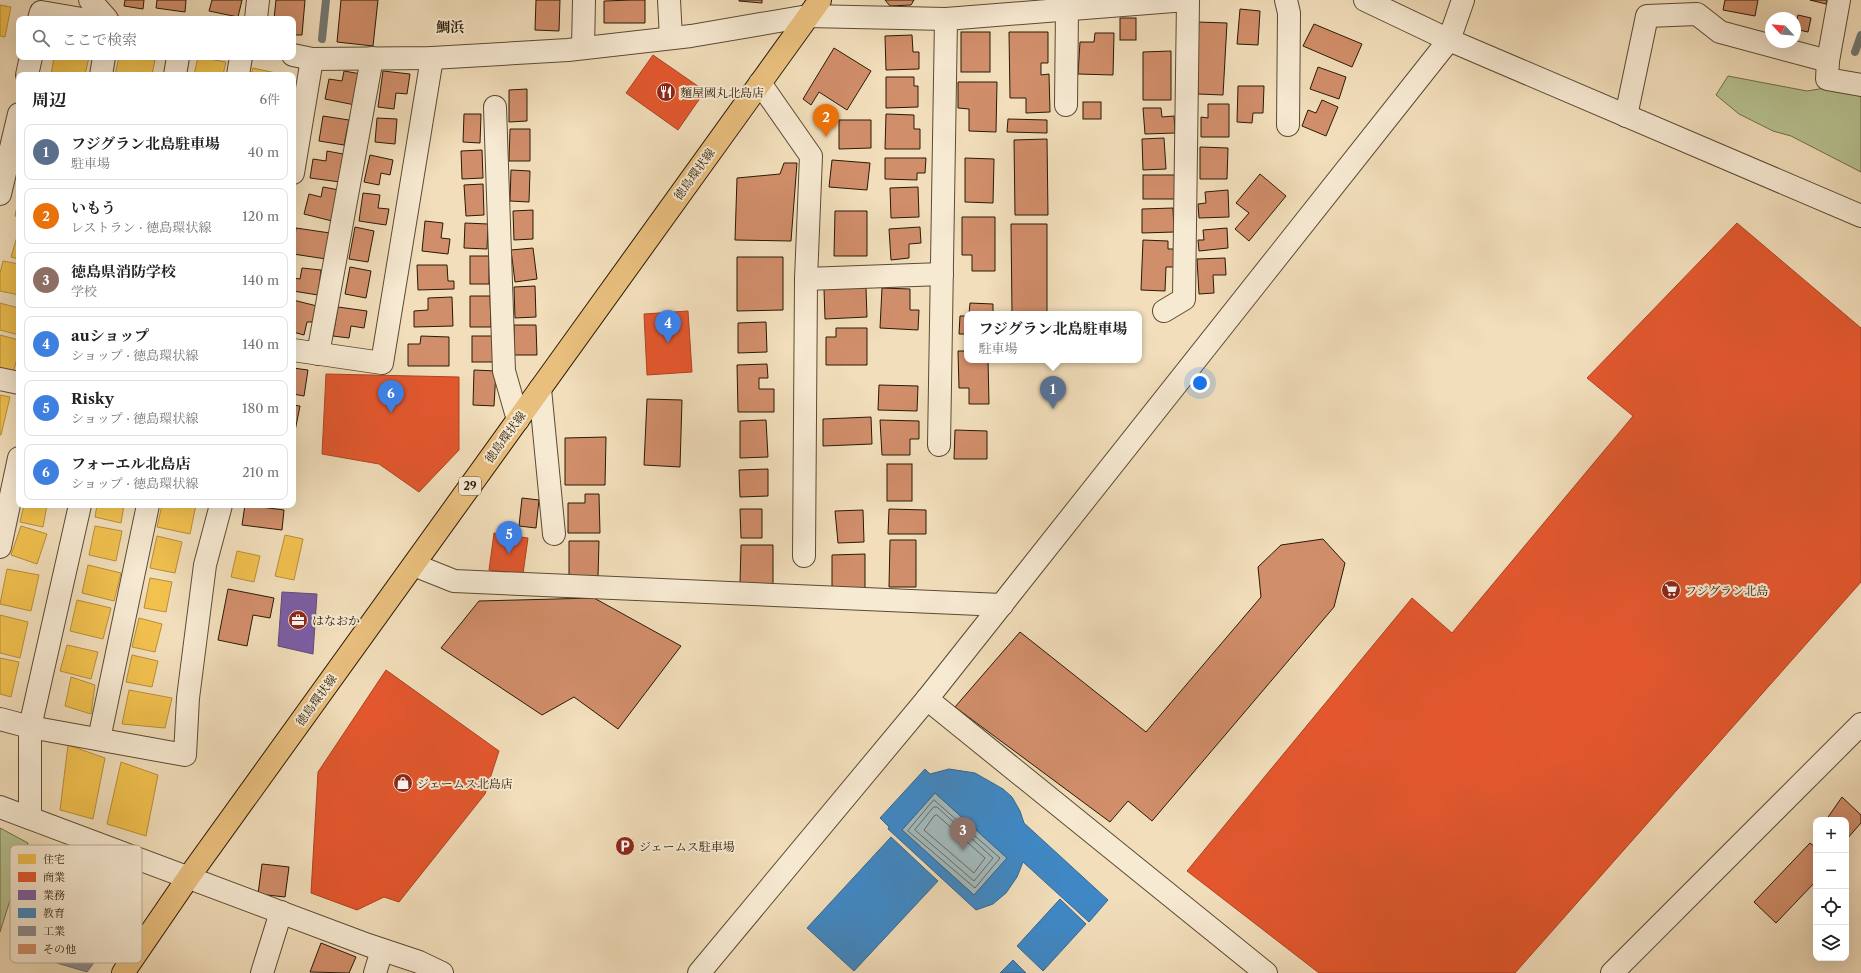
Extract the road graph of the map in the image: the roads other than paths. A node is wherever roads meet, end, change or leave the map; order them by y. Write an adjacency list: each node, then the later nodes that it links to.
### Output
1 (90, 0): 15 (street)
2 (258, 0): 16 (street)
3 (584, 0): 20 (street)
4 (669, 0): 18 (street)
5 (1187, 0): 12 (street); 45 (street)
6 (1286, 0): 38 (street)
7 (1365, 0): 19 (street)
8 (1463, 0): 19 (street)
9 (1839, 0): 28 (street)
10 (1699, 7): 28 (street); 37 (street)
11 (814, 8): 17 (street); 18 (street); 33 (main road, 徳島環状線 / 29)
12 (1067, 9): 17 (street); 35 (street)
13 (39, 16): 14 (street)
14 (64, 16)
15 (104, 16)
16 (256, 16)
17 (946, 19): 43 (street)
18 (671, 38): 20 (street)
19 (1449, 40): 37 (street); 61 (street)
20 (583, 48): 23 (street)
21 (303, 57): 22 (street); 40 (street)
22 (372, 58): 23 (street); 47 (street)
23 (432, 58): 47 (street)
24 (30, 60): 29 (street)
25 (104, 60): 30 (street)
26 (177, 60): 31 (street)
27 (240, 60): 32 (street)
28 (1828, 61): 34 (street)
29 (28, 72)
30 (102, 72)
31 (175, 72)
32 (238, 72)
33 (760, 83): 44 (street); 50 (main road, 徳島環状線 / 29)
34 (1861, 85)
35 (1066, 105)
36 (494, 107): 51 (street)
37 (1626, 116): 42 (street)
38 (1288, 125)
39 (16, 127): 41 (street)
40 (296, 138)
41 (0, 194)
42 (1861, 216)
43 (942, 274): 44 (street); 52 (street)
44 (806, 279): 59 (street)
45 (1164, 311)
46 (296, 350): 47 (street)
47 (318, 354)
48 (0, 379): 49 (street)
49 (16, 382)
50 (540, 389): 51 (main road, 徳島環状線 / 29); 57 (street)
51 (518, 420): 60 (main road, 徳島環状線 / 29)
52 (939, 445)
53 (16, 472): 58 (street)
54 (79, 508): 65 (street)
55 (147, 508): 66 (street)
56 (220, 508): 66 (street)
57 (554, 534)
58 (0, 547)
59 (804, 556)
60 (414, 565): 61 (street); 71 (main road, 徳島環状線 / 29)
61 (1002, 606): 62 (street)
62 (927, 699): 80 (street); 81 (street)
63 (0, 718): 65 (street)
64 (1861, 724): 82 (street)
65 (30, 727): 66 (street); 68 (street)
66 (99, 739)
67 (0, 806): 68 (street)
68 (30, 818): 69 (street)
69 (101, 845)
70 (142, 861): 71 (street)
71 (188, 878): 72 (street); 73 (main road, 徳島環状線 / 29)
72 (281, 912): 74 (street); 77 (street)
73 (142, 945)
74 (382, 950): 78 (street); 79 (street)
75 (130, 963): 76 (main road, 徳島環状線 / 29)
76 (123, 973)
77 (262, 973)
78 (375, 973)
79 (442, 973)
80 (699, 973)
81 (1266, 973)
82 (1612, 973)

